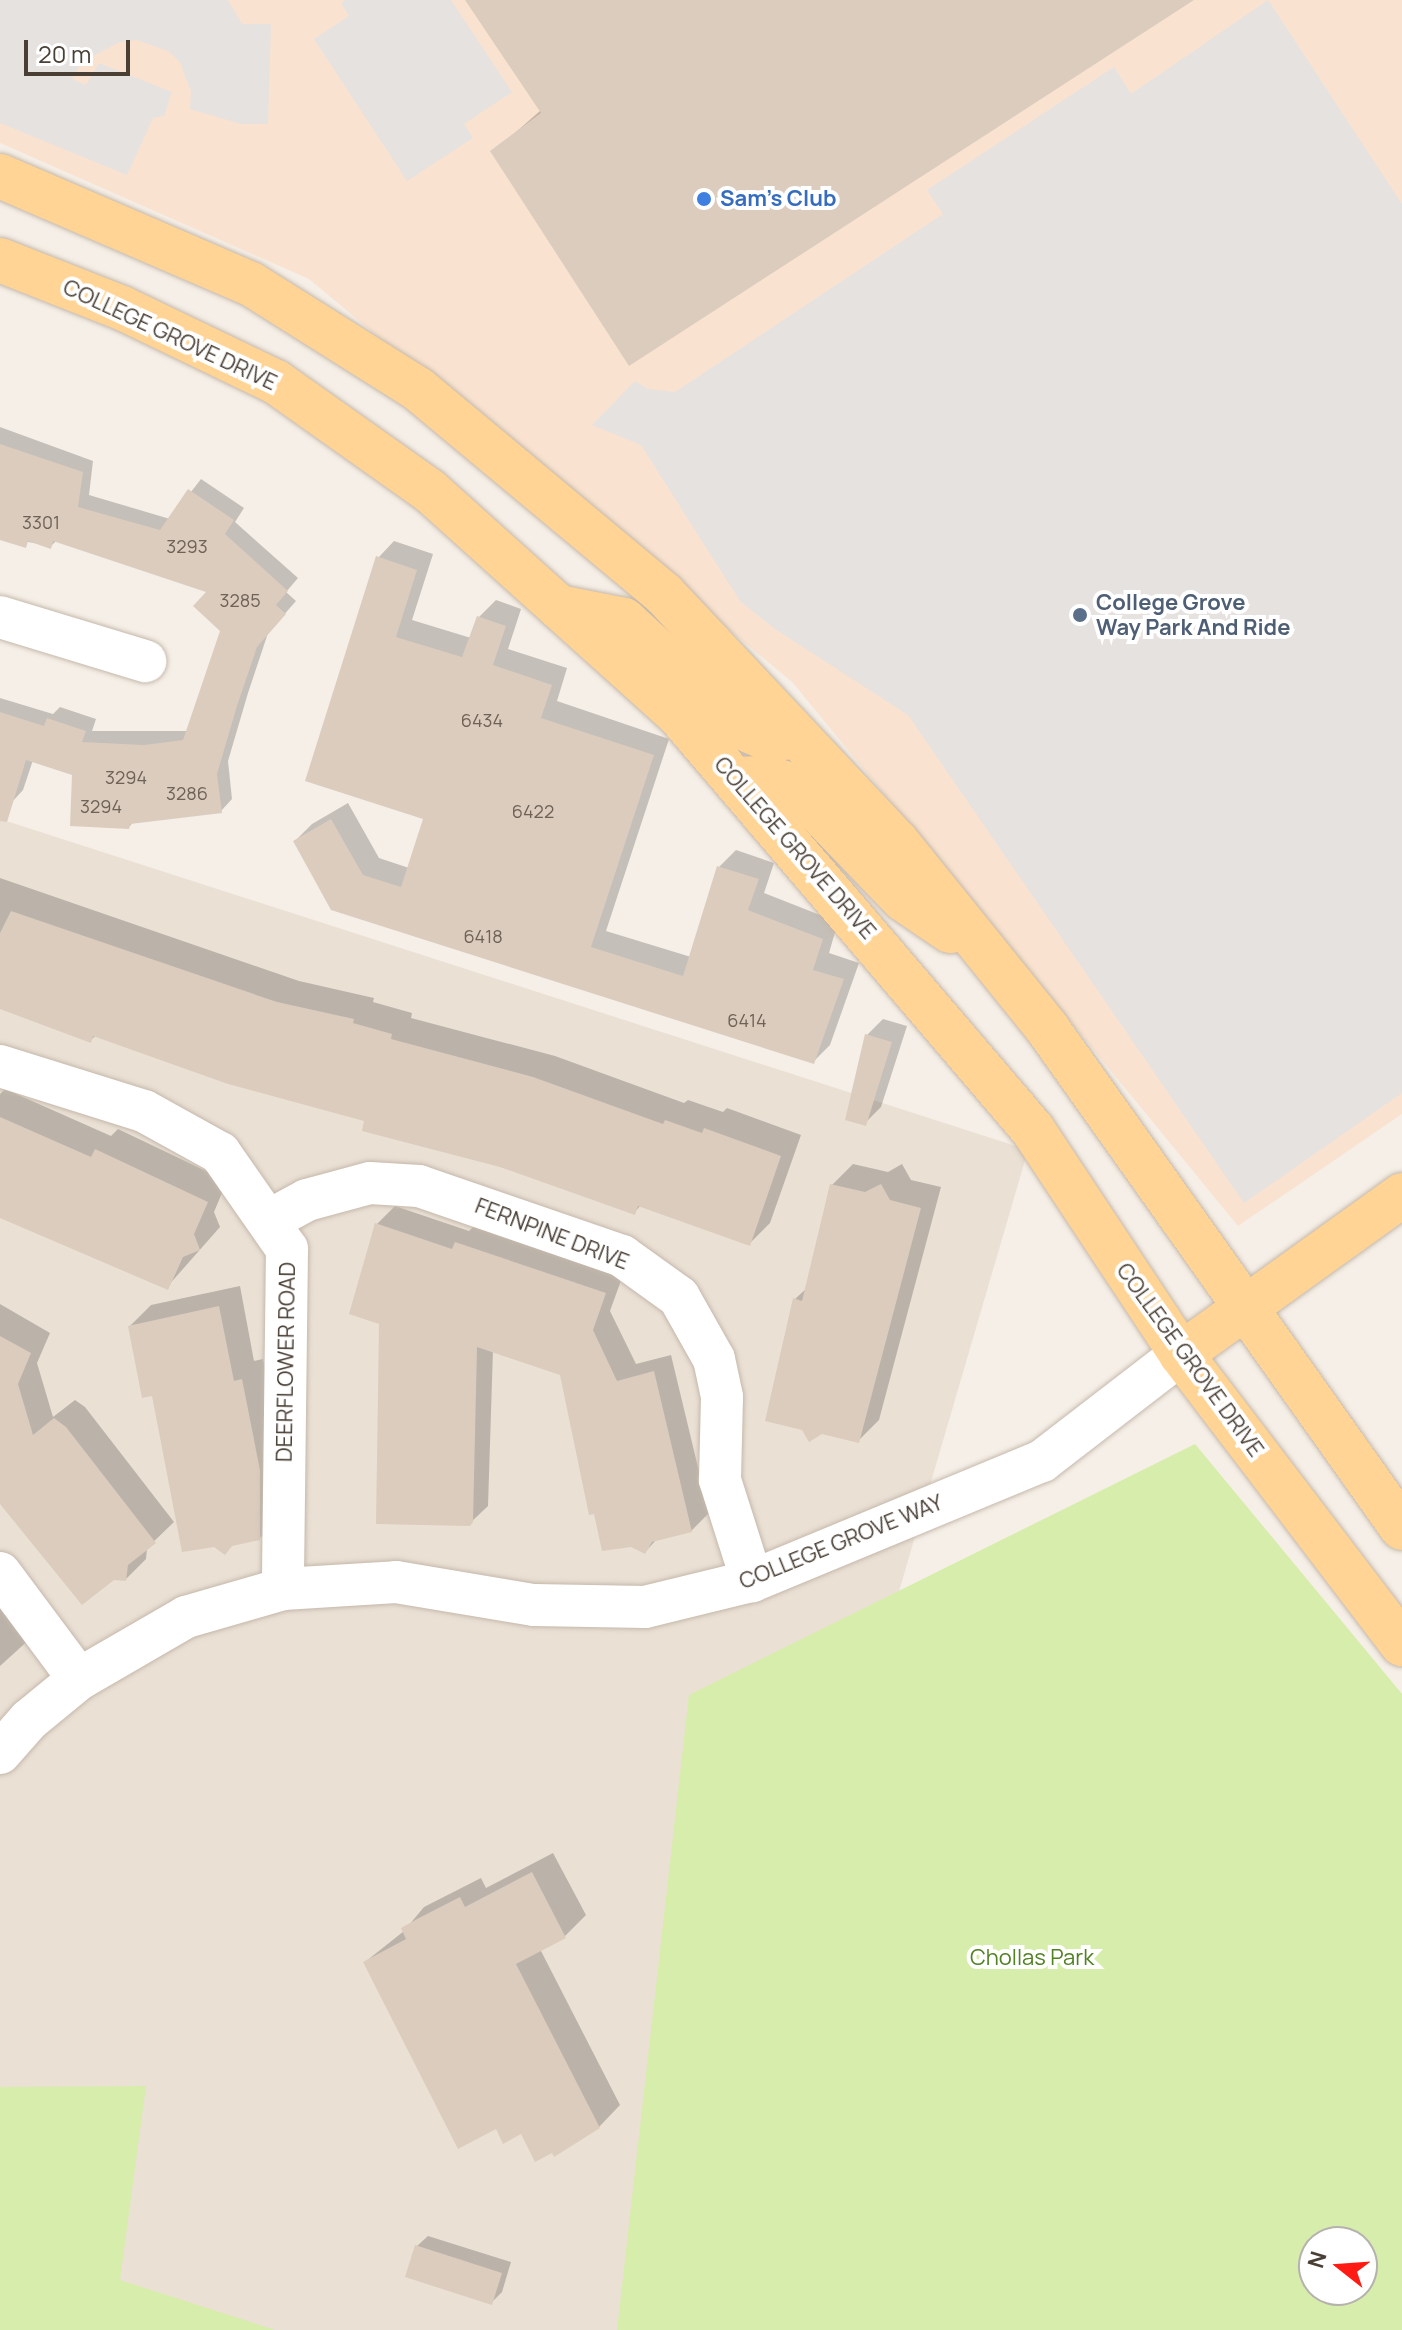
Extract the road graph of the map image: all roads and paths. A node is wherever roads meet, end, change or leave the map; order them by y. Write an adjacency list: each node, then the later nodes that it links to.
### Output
1 (0, 176): 6 (main road)
2 (0, 260): 3 (main road, COLLEGE GROVE DRIVE)
3 (559, 607): 6 (main road); 7 (main road, COLLEGE GROVE DRIVE)
4 (0, 617): 5 (street)
5 (145, 661)
6 (797, 736): 8 (main road)
7 (736, 779): 8 (main road); 13 (main road, COLLEGE GROVE DRIVE)
8 (978, 942): 12 (main road)
9 (0, 1066): 11 (street, DEERFLOWER ROAD)
10 (1402, 1195): 12 (main road, COLLEGE GROVE WAY)
11 (270, 1220): 16 (street, FERNPINE DRIVE); 17 (street, DEERFLOWER ROAD)
12 (1245, 1308): 13 (main road, COLLEGE GROVE WAY); 14 (main road)
13 (1181, 1354): 16 (street, COLLEGE GROVE WAY); 18 (main road, COLLEGE GROVE DRIVE)
14 (1402, 1528)
15 (0, 1573): 19 (street)
16 (752, 1581): 17 (street, COLLEGE GROVE WAY)
17 (283, 1589): 19 (street, COLLEGE GROVE WAY)
18 (1402, 1644)
19 (79, 1679): 20 (street, COLLEGE GROVE WAY)
20 (0, 1753)

